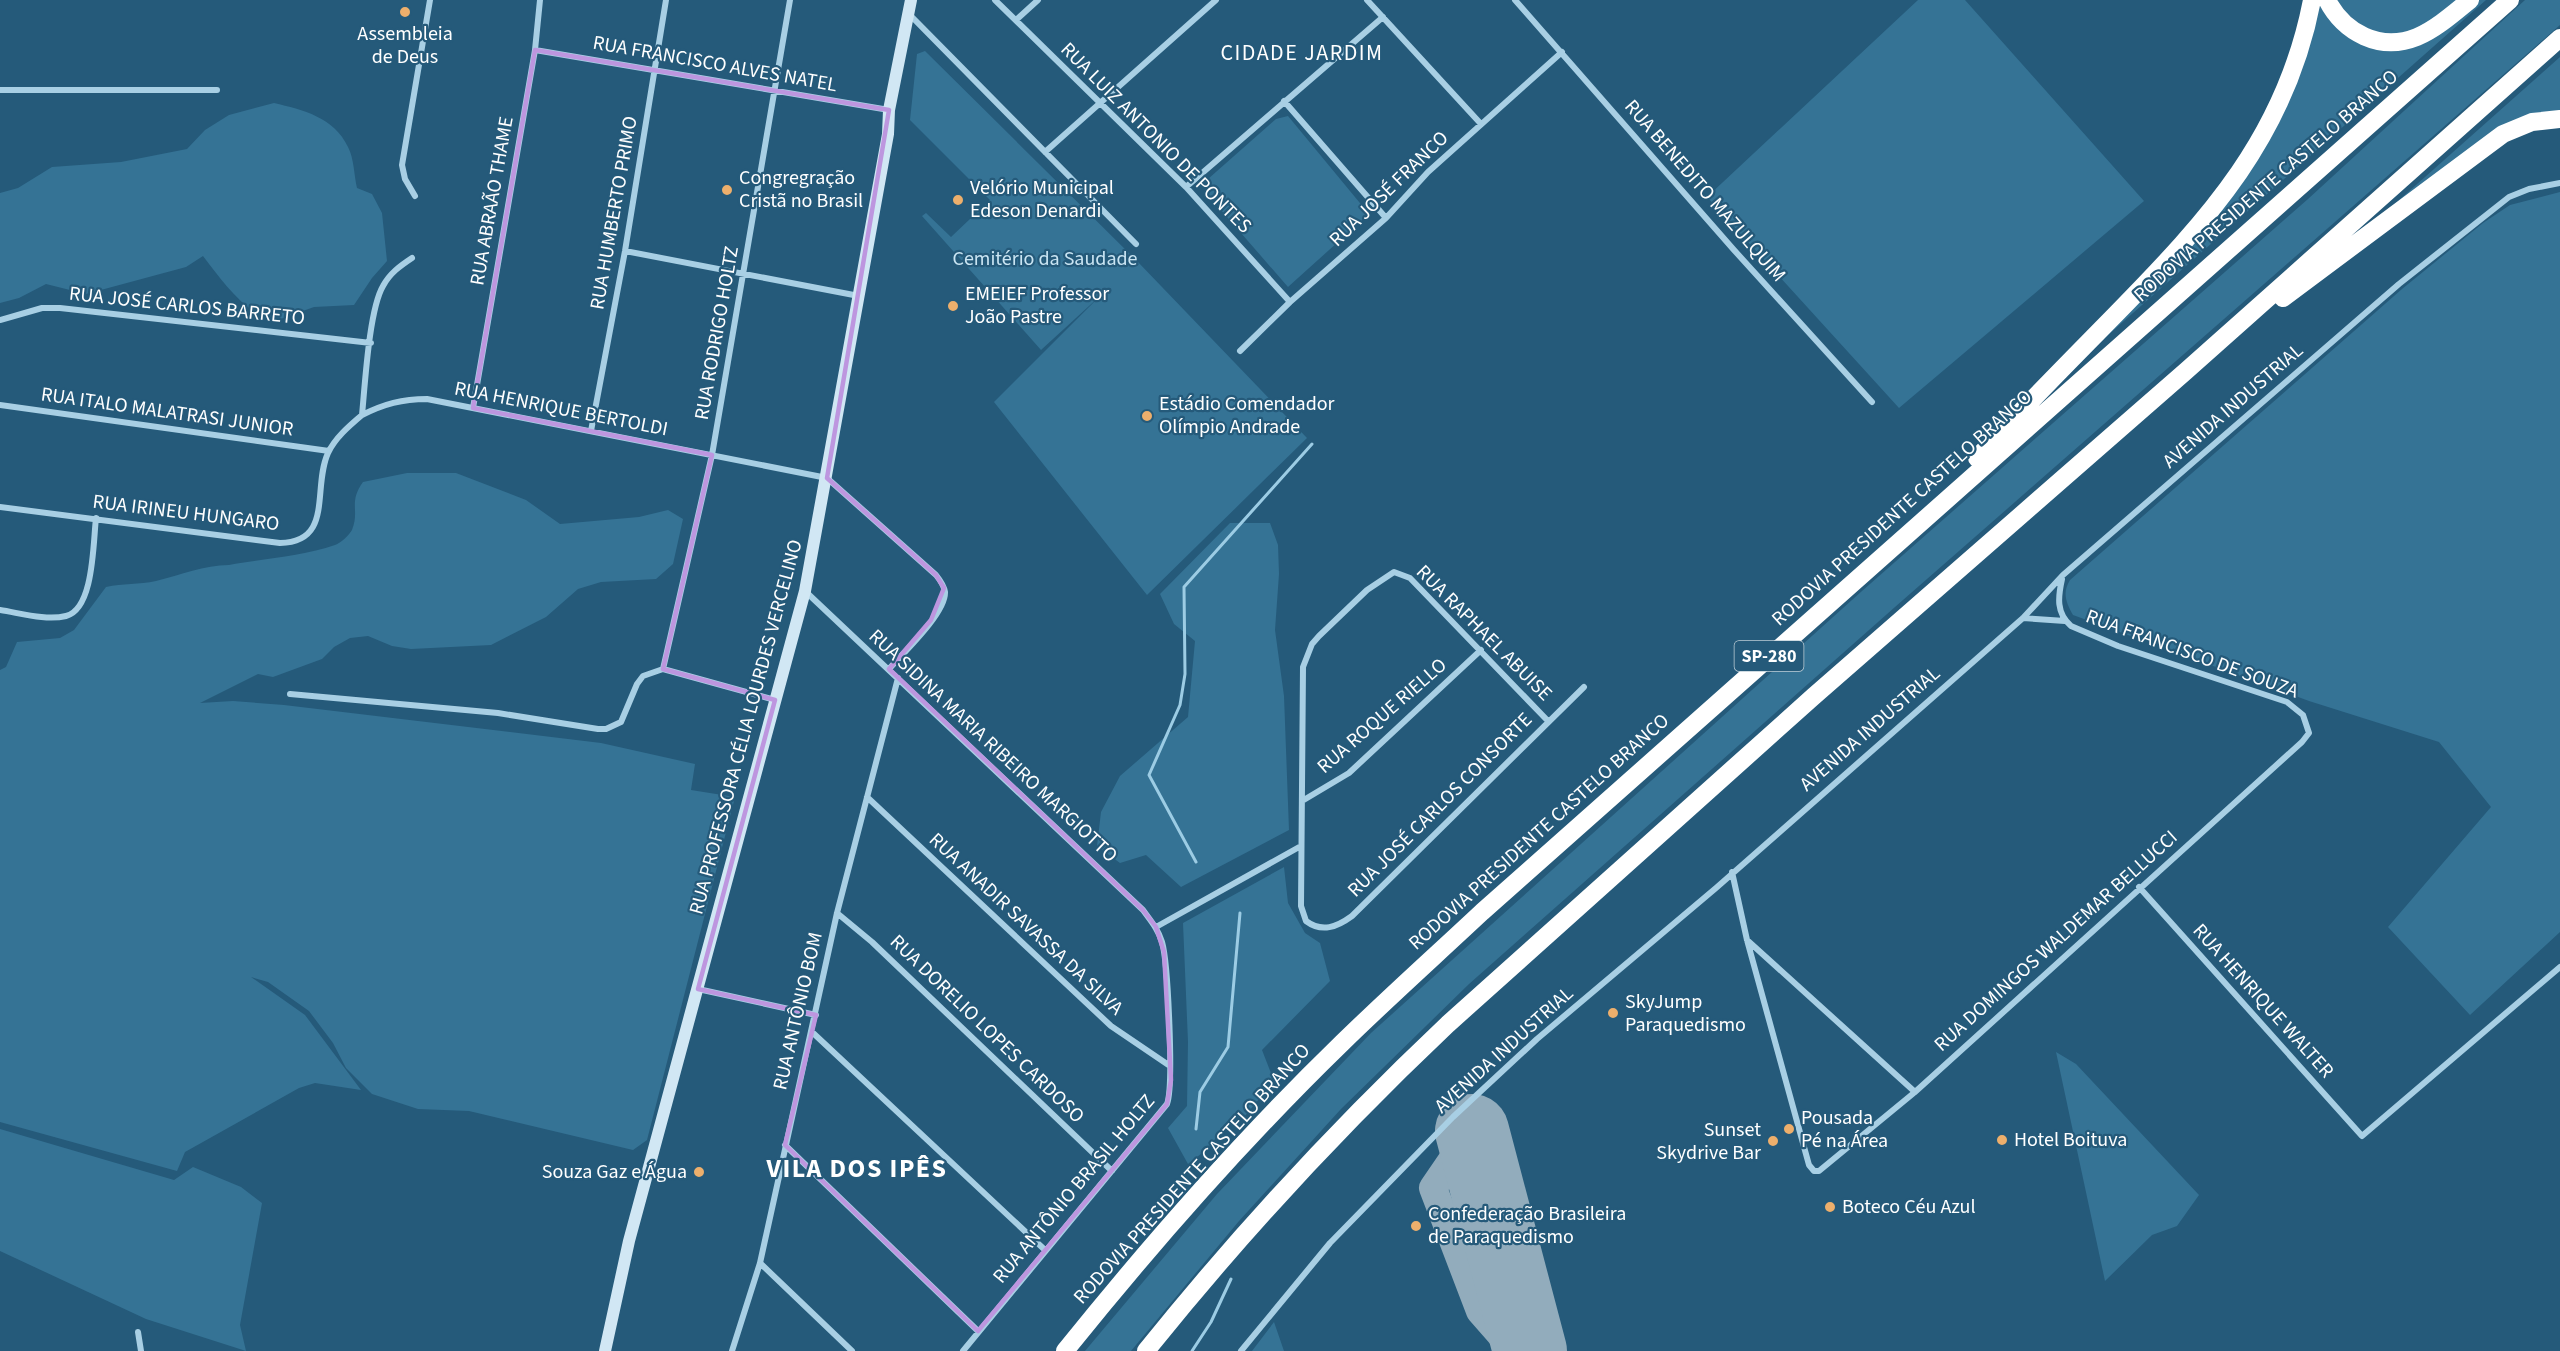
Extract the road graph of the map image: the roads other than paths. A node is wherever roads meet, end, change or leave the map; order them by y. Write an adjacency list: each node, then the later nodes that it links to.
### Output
1 (430, 0): 33 (street)
2 (540, 0): 19 (street, RUA ABRAÃO THAME)
3 (666, 0): 21 (street, RUA HUMBERTO PRIMO)
4 (790, 0): 24 (street, RUA RODRIGO HOLTZ)
5 (911, 0): 15 (main road, RUA PROFESSORA CÉLIA LOURDES VERCELINO)
6 (995, 0): 17 (street, RUA LUIZ ANTONIO DE PONTES)
7 (1038, 0): 17 (street)
8 (1216, 0): 26 (street)
9 (1367, 0): 16 (street)
10 (1515, 0): 20 (street, RUA BENEDITO MAZULQUIM)
11 (2312, 0): 55 (highway)
12 (2327, 0): 13 (highway)
13 (2470, 0)
14 (2510, 0): 55 (highway, RODOVIA PRESIDENTE CASTELO BRANCO / SP-280)
15 (909, 14): 27 (main road, RUA PROFESSORA CÉLIA LOURDES VERCELINO); 30 (street)
16 (1383, 17): 25 (street); 29 (street)
17 (1016, 20): 26 (street, RUA LUIZ ANTONIO DE PONTES)
18 (2560, 38): 44 (highway, SP-280)
19 (535, 50): 21 (street, RUA FRANCISCO ALVES NATEL); 47 (street, RUA ABRAÃO THAME)
20 (1562, 52): 29 (street, RUA JOSÉ FRANCO); 45 (street, RUA BENEDITO MAZULQUIM)
21 (655, 70): 24 (street, RUA FRANCISCO ALVES NATEL); 36 (street, RUA HUMBERTO PRIMO)
22 (0, 90): 23 (street)
23 (217, 90)
24 (775, 91): 27 (street, RUA FRANCISCO ALVES NATEL); 38 (street, RUA RODRIGO HOLTZ)
25 (1284, 101): 32 (street); 34 (street)
26 (1099, 104): 30 (street); 32 (street, RUA LUIZ ANTONIO DE PONTES)
27 (889, 110): 39 (main road, RUA PROFESSORA CÉLIA LOURDES VERCELINO)
28 (2560, 119): 44 (highway)
29 (1481, 124): 34 (street, RUA JOSÉ FRANCO)
30 (1045, 152): 35 (street)
31 (2560, 183): 56 (street, AVENIDA INDUSTRIAL)
32 (1186, 187): 40 (street, RUA LUIZ ANTONIO DE PONTES)
33 (415, 196)
34 (1386, 218): 40 (street, RUA JOSÉ FRANCO)
35 (1136, 243)
36 (625, 251): 38 (street); 49 (street, RUA HUMBERTO PRIMO)
37 (412, 258): 42 (street)
38 (745, 274): 39 (street); 51 (street, RUA RODRIGO HOLTZ)
39 (859, 296): 52 (main road, RUA PROFESSORA CÉLIA LOURDES VERCELINO)
40 (1290, 302): 43 (street, RUA JOSÉ FRANCO)
41 (0, 320): 42 (street, RUA JOSÉ CARLOS BARRETO)
42 (371, 343): 48 (street)
43 (1240, 351)
44 (2186, 371): 96 (highway, SP-280)
45 (1872, 402)
46 (0, 405): 50 (street, RUA ITALO MALATRASI JUNIOR)
47 (472, 408): 48 (street, RUA HENRIQUE BERTOLDI); 49 (street, RUA HENRIQUE BERTOLDI)
48 (362, 415): 50 (street, RUA IRINEU HUNGARO)
49 (591, 431): 51 (street, RUA HENRIQUE BERTOLDI)
50 (329, 451): 54 (street, RUA IRINEU HUNGARO)
51 (712, 455): 52 (street, RUA HENRIQUE BERTOLDI); 62 (street, RUA RODRIGO HOLTZ)
52 (827, 478): 57 (main road, RUA PROFESSORA CÉLIA LOURDES VERCELINO); 63 (street)
53 (0, 507): 54 (street, RUA IRINEU HUNGARO)
54 (96, 518): 58 (street)
55 (1900, 540): 95 (highway, RODOVIA PRESIDENTE CASTELO BRANCO / SP-280)
56 (2063, 575): 59 (street, AVENIDA INDUSTRIAL); 60 (street, RUA FRANCISCO DE SOUZA)
57 (805, 591): 63 (street, RUA SIDINA MARIA RIBEIRO MARGIOTTO); 67 (main road, RUA PROFESSORA CÉLIA LOURDES VERCELINO)
58 (0, 610)
59 (2022, 618): 60 (street); 73 (street, AVENIDA INDUSTRIAL)
60 (2065, 621): 69 (street, RUA FRANCISCO DE SOUZA)
61 (1481, 650): 68 (street, RUA RAPHAEL ABUISE); 71 (street, RUA ROQUE RIELLO); 71 (street, RUA RAPHAEL ABUISE)
62 (663, 669): 66 (street); 67 (street)
63 (889, 669): 64 (street, RUA SIDINA MARIA RIBEIRO MARGIOTTO)
64 (898, 678): 70 (street, RUA ANTÔNIO BOM); 76 (street, RUA SIDINA MARIA RIBEIRO MARGIOTTO)
65 (1584, 687): 68 (street, RUA JOSÉ CARLOS CONSORTE)
66 (290, 694)
67 (775, 700): 79 (main road, RUA PROFESSORA CÉLIA LOURDES VERCELINO)
68 (1548, 721): 72 (street, RUA JOSÉ CARLOS CONSORTE)
69 (2310, 729): 74 (street, RUA DOMINGOS WALDEMAR BELLUCCI)
70 (867, 797): 75 (street, RUA ANTÔNIO BOM); 82 (street, RUA ANADIR SAVASSA DA SILVA)
71 (1302, 801): 72 (street)
72 (1300, 846): 76 (street)
73 (1732, 872): 77 (street); 97 (street, AVENIDA INDUSTRIAL)
74 (2139, 887): 78 (street, RUA HENRIQUE WALTER); 83 (street, RUA DOMINGOS WALDEMAR BELLUCCI)
75 (837, 913): 80 (street, RUA ANTÔNIO BOM); 85 (street, RUA DORELIO LOPES CARDOSO)
76 (1156, 927): 82 (street, RUA ANTÔNIO BRASIL HOLTZ)
77 (1747, 940): 83 (street); 83 (street, RUA DOMINGOS WALDEMAR BELLUCCI)
78 (2560, 967)
79 (698, 989): 80 (street); 91 (main road, RUA PROFESSORA CÉLIA LOURDES VERCELINO)
80 (816, 1015): 81 (street, RUA ANTÔNIO BOM)
81 (812, 1032): 84 (street, RUA ANTÔNIO BOM); 86 (street)
82 (1170, 1066): 85 (street, RUA ANTÔNIO BRASIL HOLTZ)
83 (1915, 1092)
84 (784, 1145): 87 (street, RUA ANTÔNIO BOM); 88 (street)
85 (1112, 1171): 86 (street, RUA ANTÔNIO BRASIL HOLTZ)
86 (1045, 1250): 88 (street, RUA ANTÔNIO BRASIL HOLTZ)
87 (760, 1263): 92 (street, RUA ANTÔNIO BOM); 93 (street)
88 (978, 1331): 94 (street, RUA ANTÔNIO BRASIL HOLTZ)
89 (138, 1332): 90 (street)
90 (141, 1351)
91 (605, 1351)
92 (732, 1351)
93 (852, 1351)
94 (963, 1351)
95 (1065, 1351)
96 (1146, 1351)
97 (1241, 1351)

